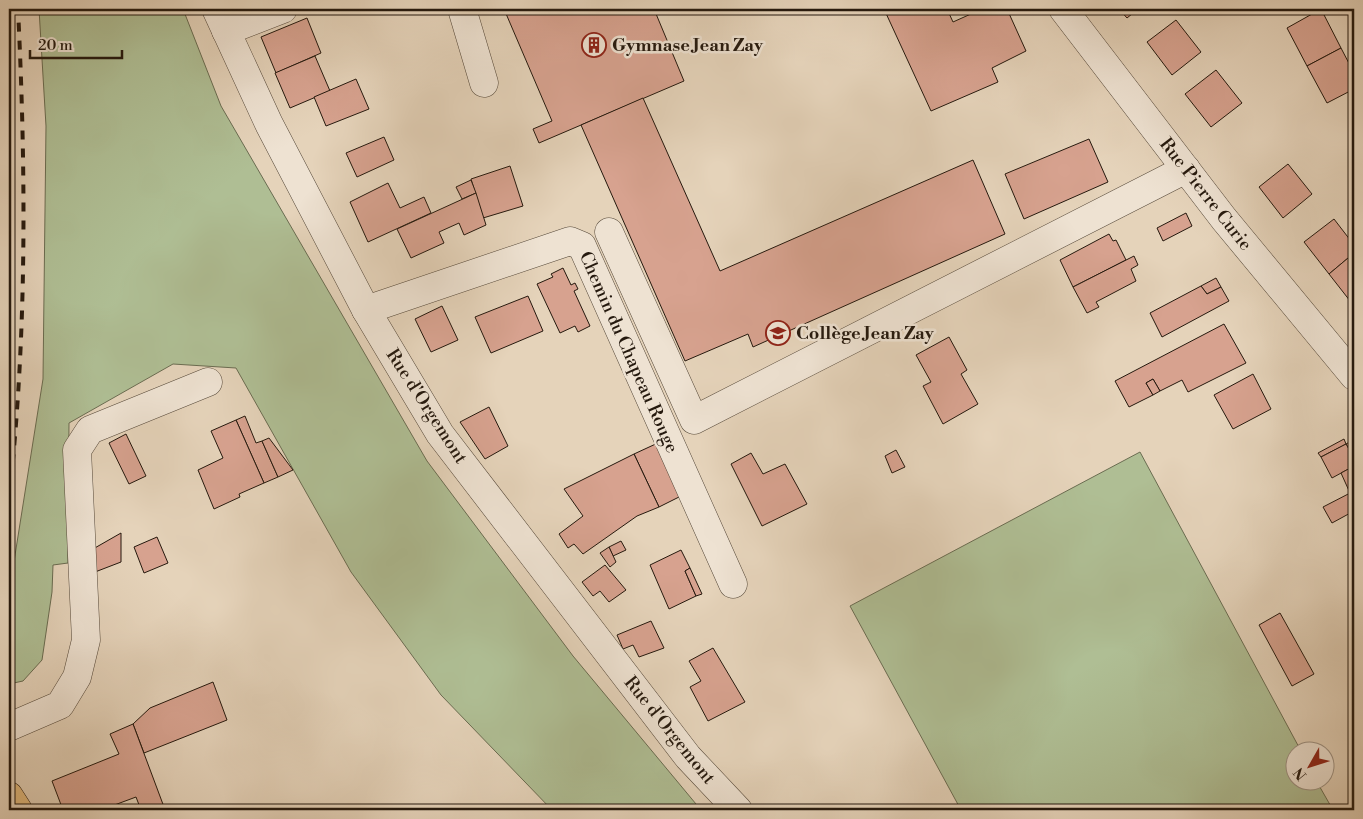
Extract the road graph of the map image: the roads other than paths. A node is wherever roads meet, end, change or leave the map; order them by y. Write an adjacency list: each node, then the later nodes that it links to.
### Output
1 (283, 9): 4 (street)
2 (462, 9): 5 (street)
3 (1063, 9): 6 (street, Rue Pierre Curie)
4 (221, 20): 8 (street, Rue d'Orgemont)
5 (484, 83)
6 (1186, 169): 7 (street); 9 (street, Rue Pierre Curie)
7 (609, 232)
8 (366, 310): 11 (street, Chemin du Chapeau Rouge); 15 (street, Rue d'Orgemont)
9 (1354, 376)
10 (208, 382): 12 (street)
11 (733, 584)
12 (9, 727)
13 (9, 796): 14 (main road)
14 (18, 810)
15 (738, 810)

